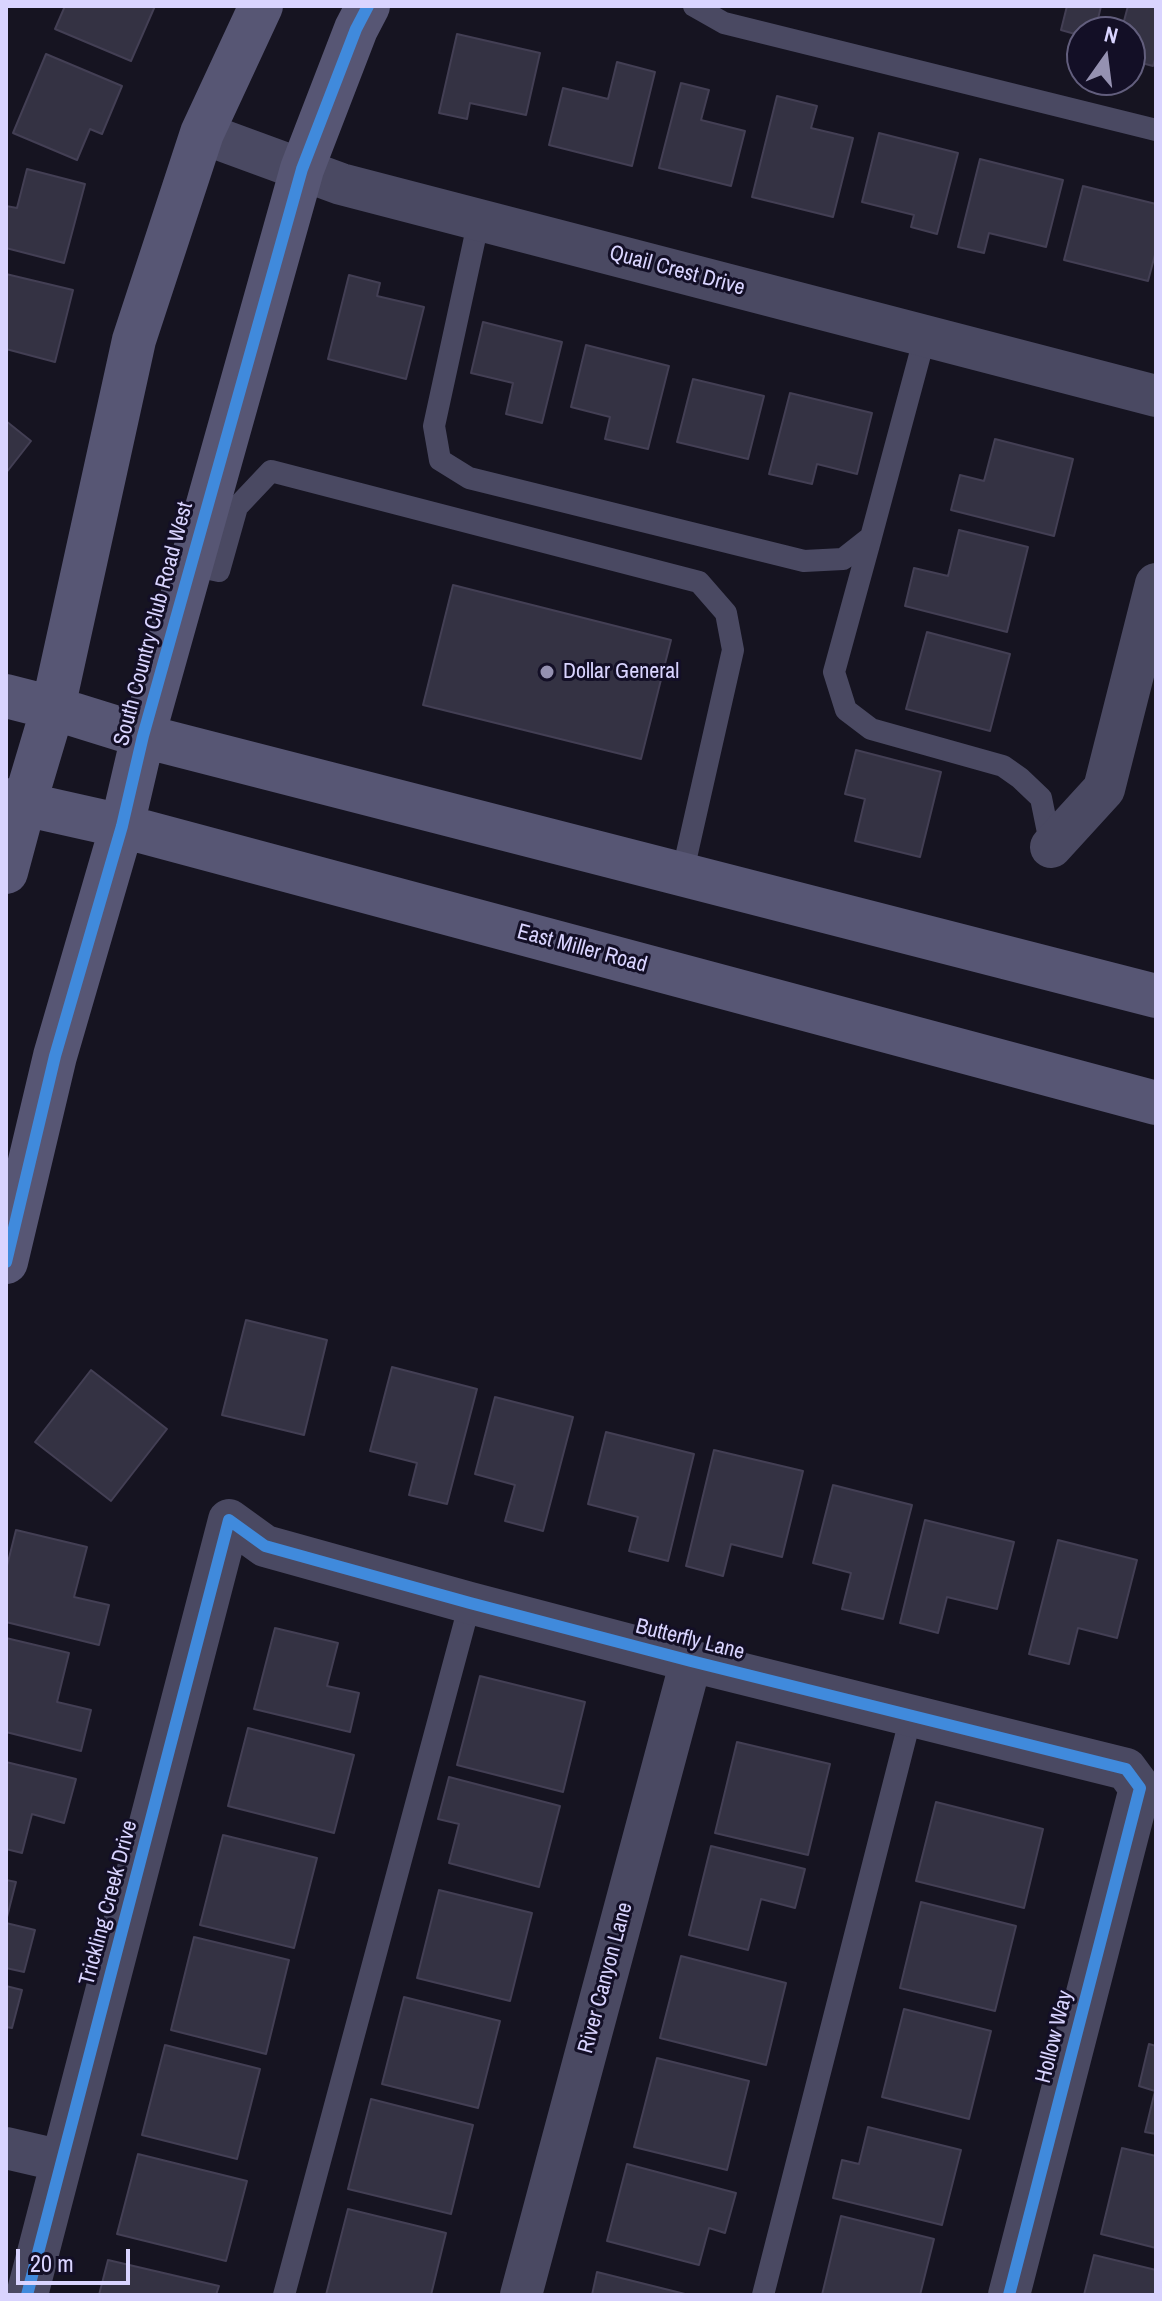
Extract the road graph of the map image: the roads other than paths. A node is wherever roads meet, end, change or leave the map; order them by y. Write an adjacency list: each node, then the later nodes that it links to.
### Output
1 (261, 6): 5 (main road)
2 (368, 6): 6 (main road, South Country Club Road West)
3 (694, 6): 4 (lane)
4 (1156, 130)
5 (202, 133): 6 (street, Quail Crest Drive); 14 (main road)
6 (302, 169): 7 (street, Quail Crest Drive); 11 (main road, South Country Club Road West)
7 (479, 219): 8 (street, Quail Crest Drive); 10 (lane)
8 (925, 336): 9 (street, Quail Crest Drive); 10 (lane)
9 (1156, 396)
10 (871, 537): 18 (lane)
11 (191, 565): 15 (main road, South Country Club Road West); 20 (lane)
12 (1156, 584): 18 (street)
13 (6, 696): 14 (main road)
14 (53, 708): 15 (main road); 16 (main road)
15 (143, 736): 17 (main road, South Country Club Road West); 20 (main road)
16 (15, 803): 17 (main road, East Miller Road); 19 (main road)
17 (122, 826): 22 (main road, East Miller Road); 23 (main road, South Country Club Road West)
18 (1051, 847)
19 (6, 872)
20 (682, 875): 21 (main road)
21 (1156, 996)
22 (1156, 1103)
23 (6, 1262)
24 (229, 1520): 25 (street, Butterfly Lane); 30 (street, Trickling Creek Drive)
25 (470, 1603): 26 (street, Butterfly Lane); 32 (lane)
26 (691, 1661): 27 (street, Butterfly Lane); 33 (street, River Canyon Lane)
27 (911, 1716): 28 (street, Butterfly Lane); 34 (lane)
28 (1140, 1788): 35 (street, Hollow Way)
29 (6, 2148): 30 (street)
30 (62, 2161): 31 (street, Trickling Creek Drive)
31 (27, 2295)
32 (284, 2295)
33 (521, 2295)
34 (763, 2295)
35 (1009, 2295)

